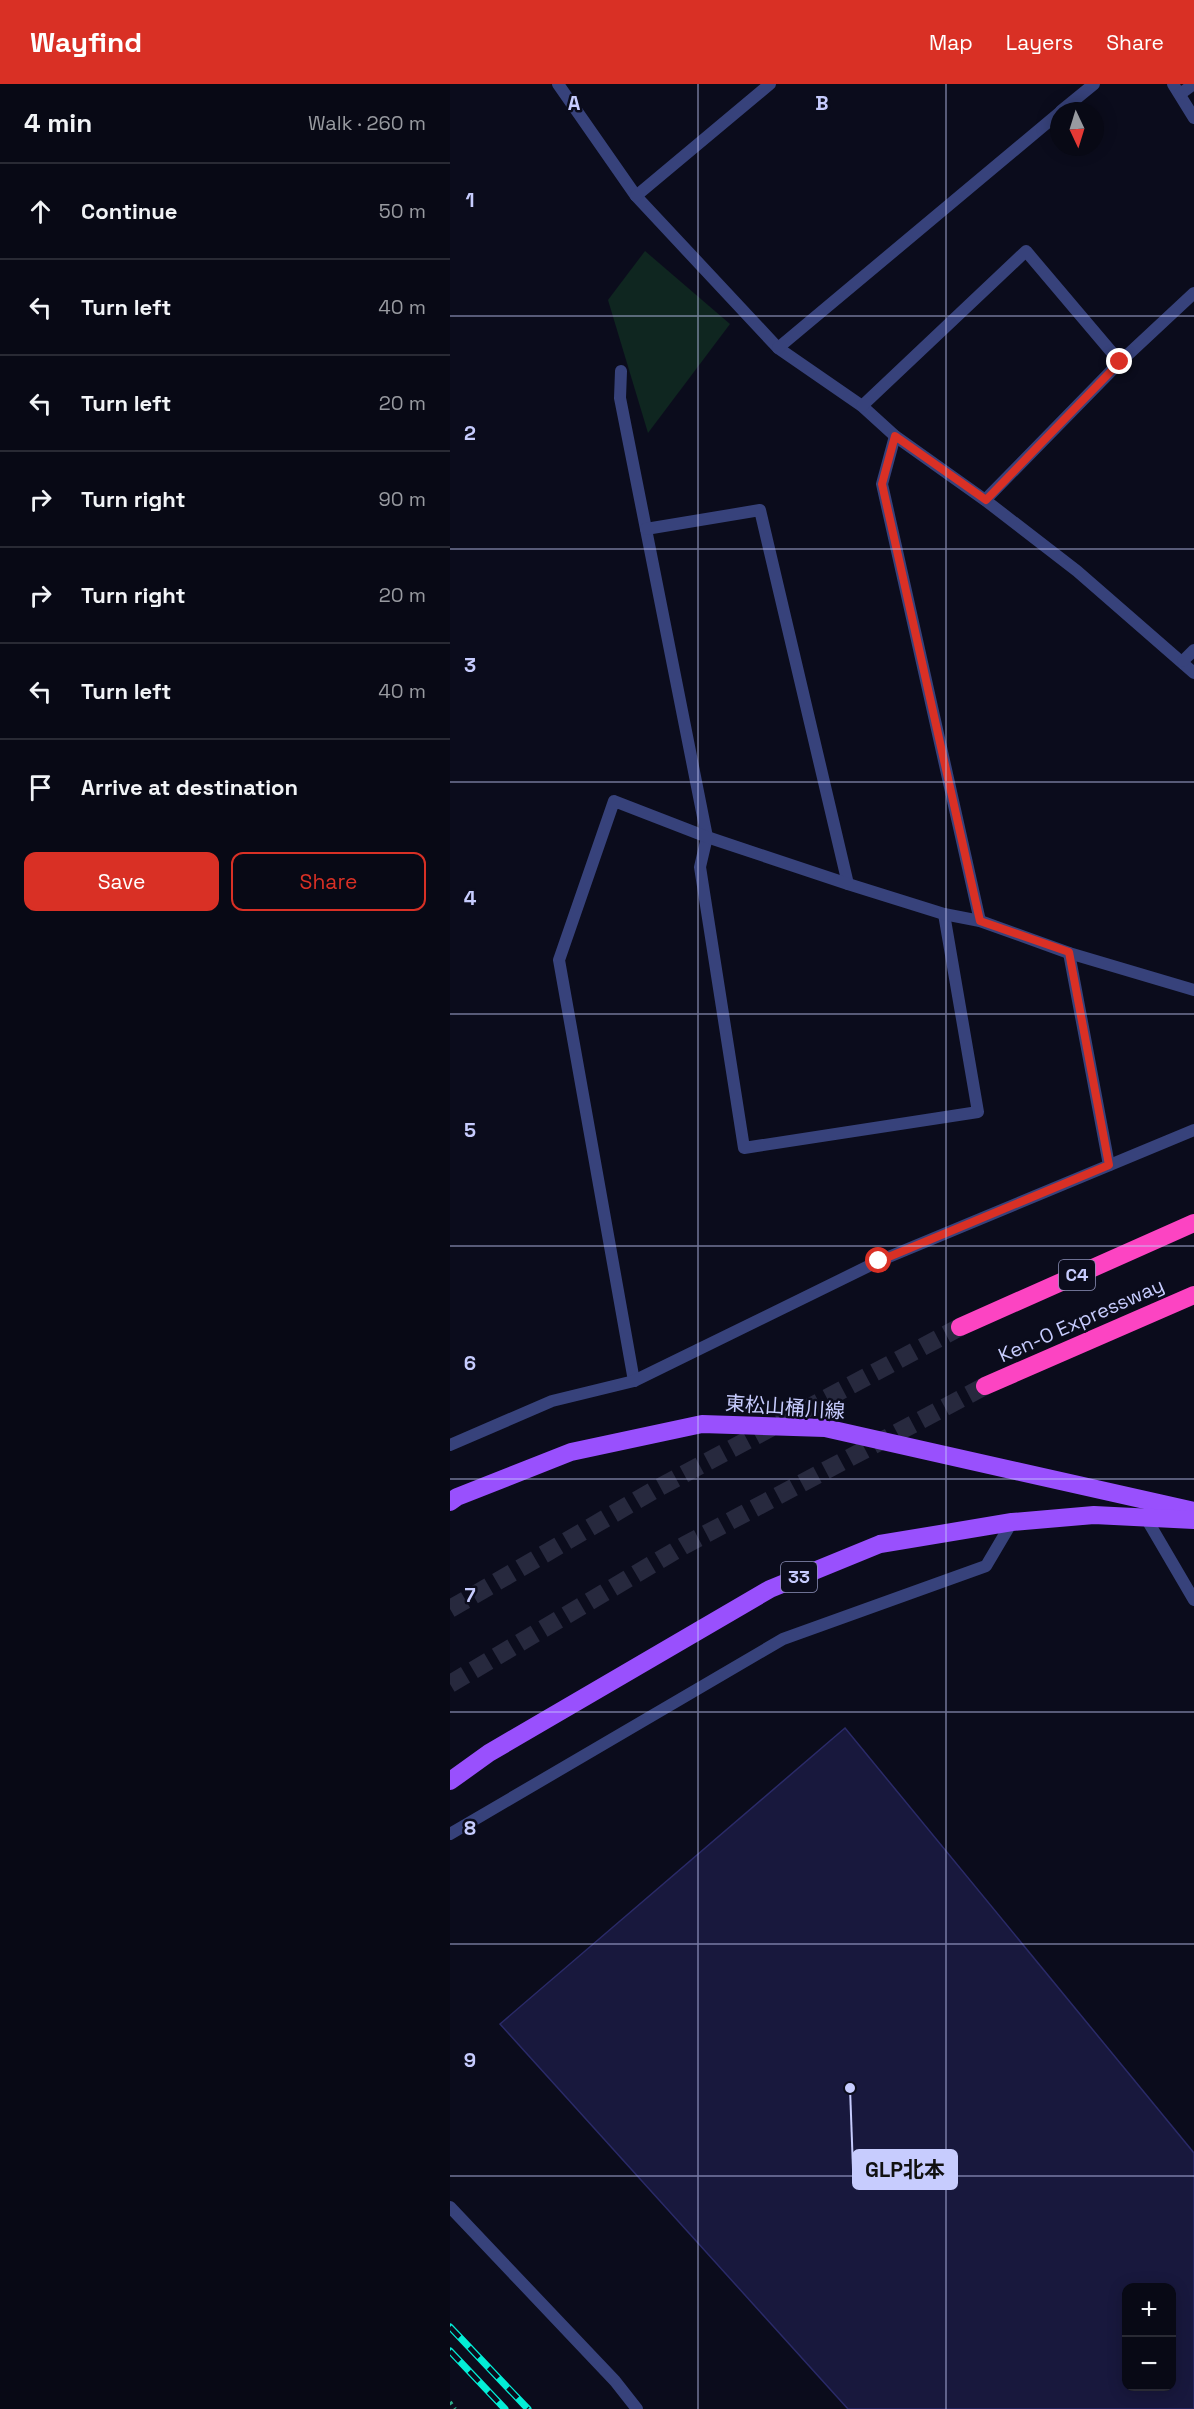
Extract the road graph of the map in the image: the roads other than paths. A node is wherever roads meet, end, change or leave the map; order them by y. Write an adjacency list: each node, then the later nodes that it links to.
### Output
1 (558, 84): 9 (street)
2 (770, 84): 9 (street)
3 (1094, 84): 6 (street)
4 (1194, 84): 5 (street)
5 (1177, 89): 7 (street)
6 (1072, 102)
7 (1194, 118)
8 (1050, 120): 11 (street)
9 (636, 195): 11 (street)
10 (1194, 293): 12 (street)
11 (778, 348): 14 (street)
12 (1120, 362): 14 (street); 16 (street)
13 (621, 371): 17 (street)
14 (862, 406): 15 (street)
15 (895, 436): 16 (street); 24 (street)
16 (986, 500): 19 (street)
17 (646, 529): 21 (street); 22 (street)
18 (1194, 650): 19 (street)
19 (1183, 661): 20 (street)
20 (1194, 672)
21 (706, 837): 22 (street); 23 (street); 32 (street)
22 (848, 884): 23 (street)
23 (944, 915): 24 (street)
24 (980, 921): 25 (street)
25 (1069, 952): 26 (street); 28 (street)
26 (1194, 990)
27 (1194, 1130): 28 (street)
28 (1109, 1165): 32 (street)
29 (1194, 1223): 31 (highway, C4)
30 (1194, 1295): 33 (highway, Ken-O Expressway)
31 (960, 1327)
32 (634, 1381): 34 (street)
33 (985, 1386)
34 (450, 1445)
35 (450, 1502): 36 (main road, 東松山桶川線)
36 (1194, 1510)
37 (1146, 1518): 38 (main road, 33); 39 (main road, 33); 40 (street)
38 (1194, 1520)
39 (1012, 1522): 41 (main road, 33); 42 (street)
40 (1194, 1600)
41 (450, 1780)
42 (450, 1834)
43 (450, 2207): 44 (street)
44 (637, 2409)

